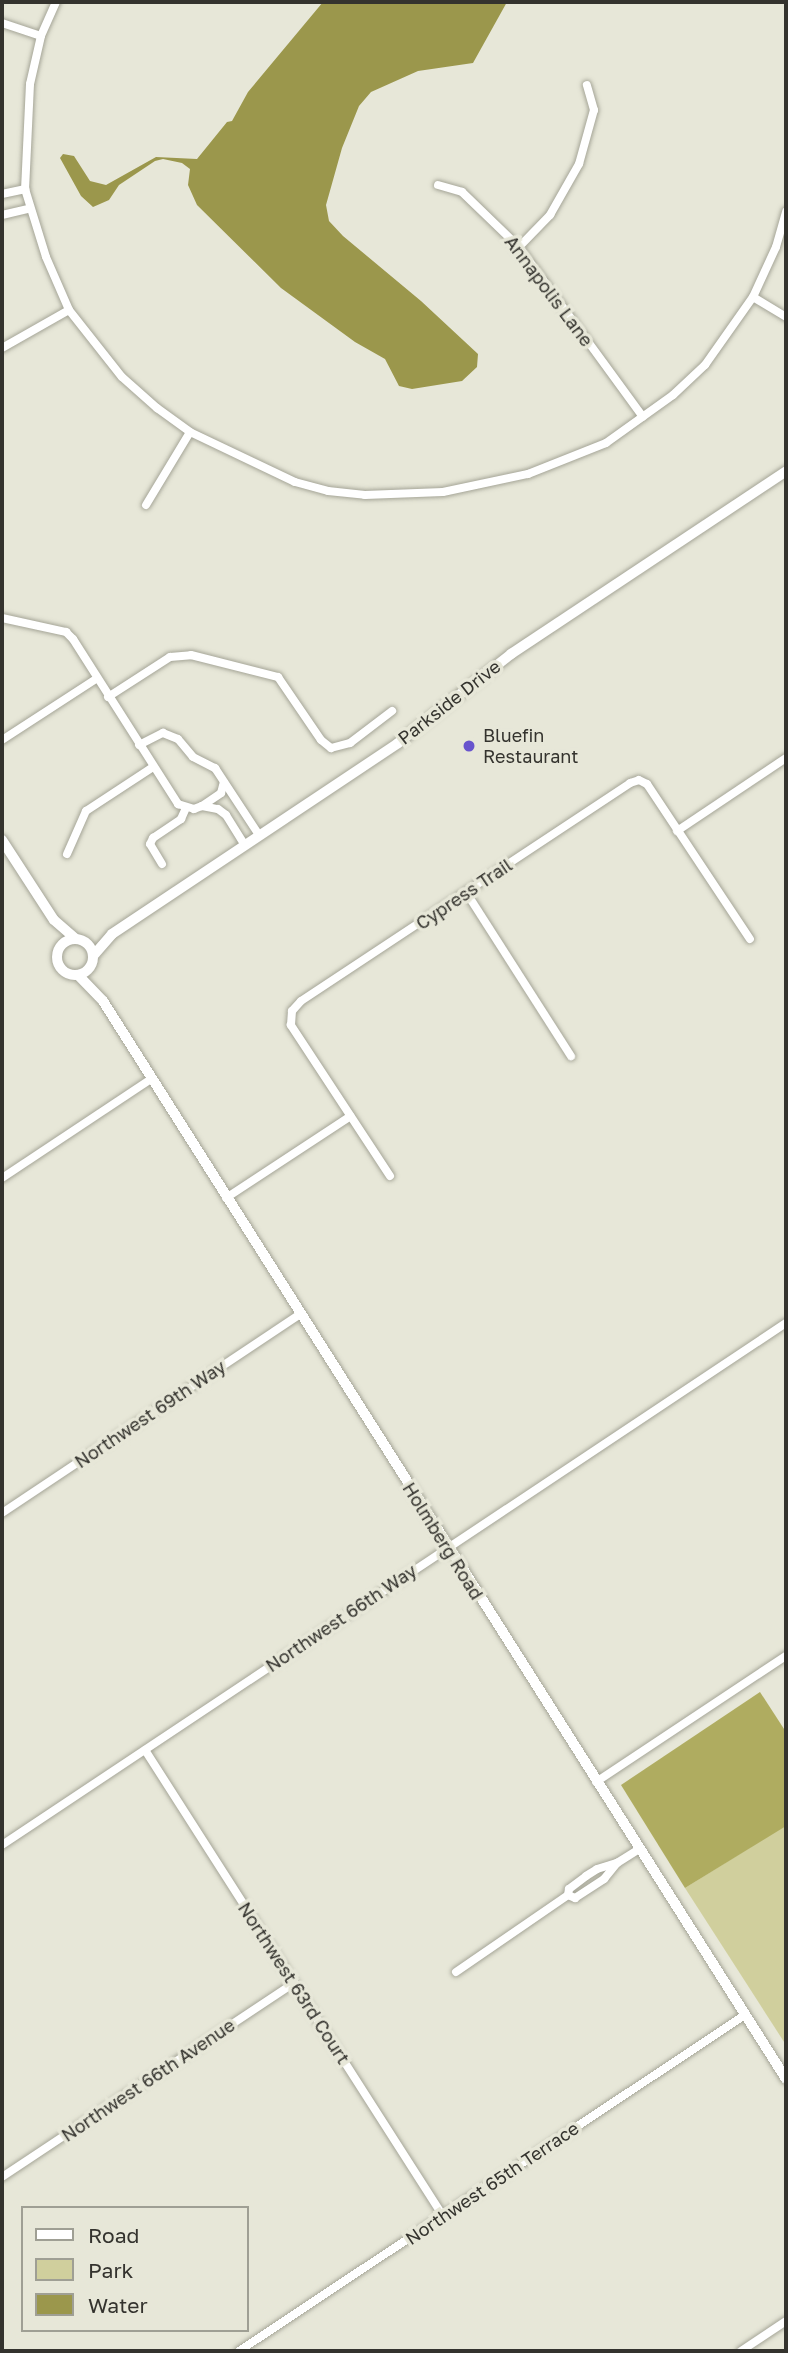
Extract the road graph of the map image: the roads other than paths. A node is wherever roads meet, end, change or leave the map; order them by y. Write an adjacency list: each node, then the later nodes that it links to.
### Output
1 (56, 2): 3 (street)
2 (2, 23): 3 (street)
3 (41, 36): 6 (street)
4 (587, 85): 11 (street)
5 (438, 185): 11 (street, Annapolis Lane)
6 (25, 189): 7 (street); 8 (street)
7 (2, 194)
8 (29, 209): 10 (street); 13 (street)
9 (786, 211): 12 (street)
10 (2, 215)
11 (519, 247): 16 (street, Annapolis Lane)
12 (753, 297): 14 (street); 16 (street)
13 (68, 310): 15 (street); 17 (street)
14 (786, 317)
15 (2, 348)
16 (643, 417): 17 (street)
17 (190, 432): 19 (street)
18 (786, 471): 32 (street, Parkside Drive)
19 (146, 505)
20 (2, 618): 21 (street)
21 (96, 679): 22 (street); 24 (street)
22 (108, 697): 23 (street); 25 (street)
23 (392, 710)
24 (2, 740)
25 (139, 745): 27 (street); 28 (street)
26 (786, 758): 31 (street)
27 (153, 767): 30 (street); 35 (street)
28 (224, 782): 29 (street); 32 (street)
29 (202, 806): 30 (street); 34 (street)
30 (186, 808): 36 (street)
31 (677, 831): 37 (street, Cypress Trail); 40 (street)
32 (259, 835): 34 (street, Parkside Drive)
33 (3, 844): 38 (street)
34 (245, 845): 39 (street, Parkside Drive)
35 (67, 854)
36 (162, 864)
37 (466, 892): 46 (street); 48 (street, Cypress Trail)
38 (54, 920): 41 (street); 42 (street)
39 (112, 934): 41 (street, Parkside Drive); 43 (street, Parkside Drive)
40 (750, 939)
41 (79, 940): 42 (street); 43 (street)
42 (60, 949): 44 (street)
43 (93, 959): 44 (street); 45 (street, Holmberg Road)
44 (78, 975): 45 (street, Holmberg Road)
45 (103, 1002): 47 (street, Holmberg Road)
46 (571, 1056)
47 (151, 1079): 50 (street); 51 (street, Holmberg Road)
48 (351, 1116): 49 (street); 51 (street)
49 (390, 1177)
50 (2, 1178)
51 (226, 1198): 52 (street, Holmberg Road)
52 (299, 1315): 54 (street, Northwest 69th Way); 55 (street, Holmberg Road)
53 (786, 1323): 55 (street, Northwest 66th Way)
54 (2, 1513)
55 (447, 1547): 57 (street, Northwest 66th Way); 58 (street, Holmberg Road)
56 (786, 1656): 58 (street)
57 (145, 1750): 59 (street, Northwest 66th Way); 64 (street, Northwest 63rd Court)
58 (596, 1782): 60 (street, Holmberg Road)
59 (2, 1844)
60 (639, 1849): 61 (street); 65 (street, Holmberg Road)
61 (617, 1863): 62 (street); 62 (street)
62 (568, 1895): 63 (street)
63 (456, 1972)
64 (294, 1983): 67 (street, Northwest 66th Avenue); 68 (street, Northwest 63rd Court)
65 (746, 2015): 66 (street, Holmberg Road); 68 (street, Northwest 65th Terrace)
66 (786, 2078)
67 (2, 2177)
68 (443, 2216): 70 (street, Northwest 65th Terrace)
69 (786, 2321): 71 (street)
70 (239, 2351)
71 (741, 2351)

